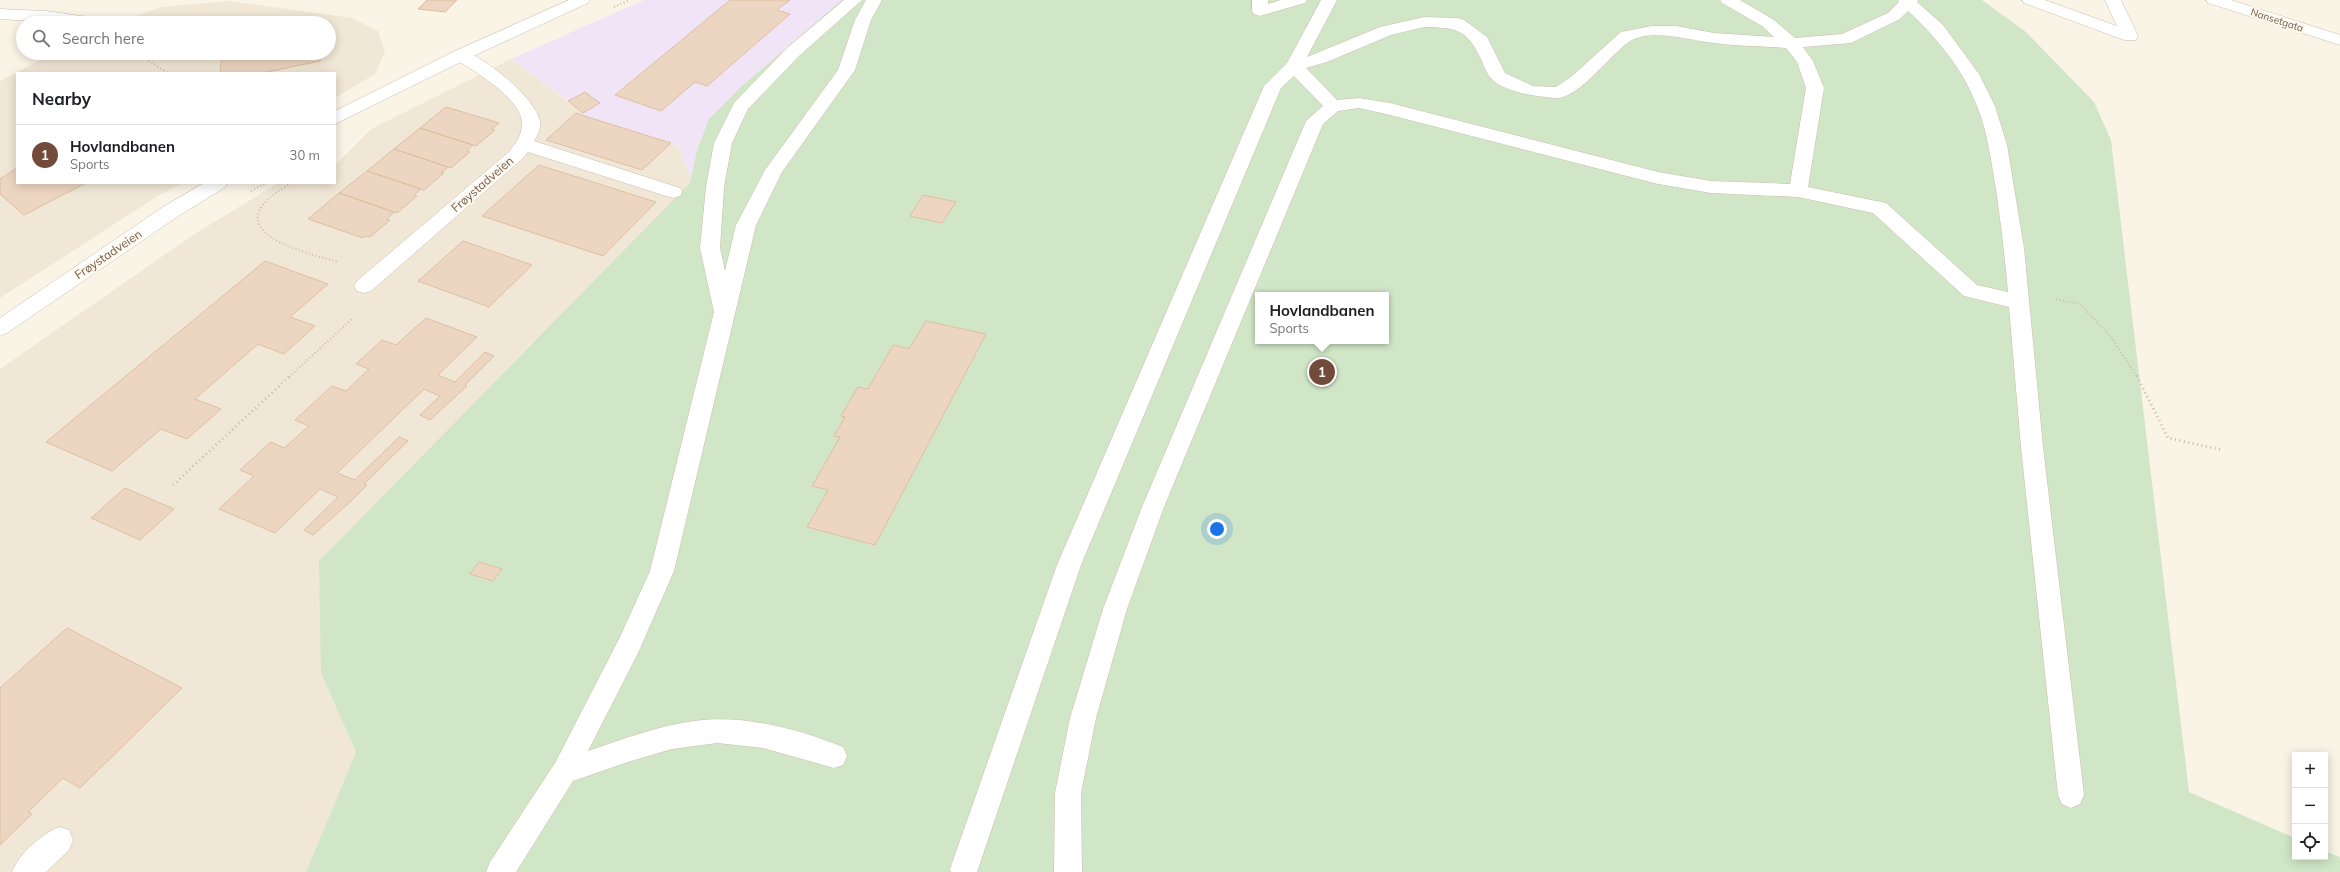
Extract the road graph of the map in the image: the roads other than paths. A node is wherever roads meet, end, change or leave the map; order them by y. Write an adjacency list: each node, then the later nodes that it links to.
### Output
1 (582, 0): 16 (street)
2 (854, 0): 26 (street)
3 (874, 0): 26 (street)
4 (1260, 0): 5 (street)
5 (1298, 0)
6 (1328, 0): 17 (street)
7 (1728, 0): 15 (street)
8 (1908, 0): 15 (street); 25 (street)
9 (2030, 0): 10 (street)
10 (2114, 0)
11 (2214, 0): 14 (street, Nansetgata)
12 (0, 14): 13 (street)
13 (46, 16)
14 (2340, 40)
15 (1791, 43): 17 (street); 22 (street)
16 (461, 55): 19 (street); 20 (street, Frøystadveien)
17 (1294, 66): 18 (street); 32 (street)
18 (1333, 106): 22 (street); 35 (street)
19 (336, 118)
20 (523, 144): 23 (street); 24 (street, Frøystadveien)
21 (216, 184): 27 (street, Frøystadveien)
22 (1798, 191): 25 (street)
23 (673, 192)
24 (370, 281)
25 (2018, 296): 30 (street)
26 (724, 315): 29 (street)
27 (0, 328)
28 (834, 756): 29 (street)
29 (564, 772): 34 (street)
30 (2071, 795)
31 (59, 840): 33 (street)
32 (964, 869)
33 (26, 872)
34 (500, 872)
35 (1068, 872)

